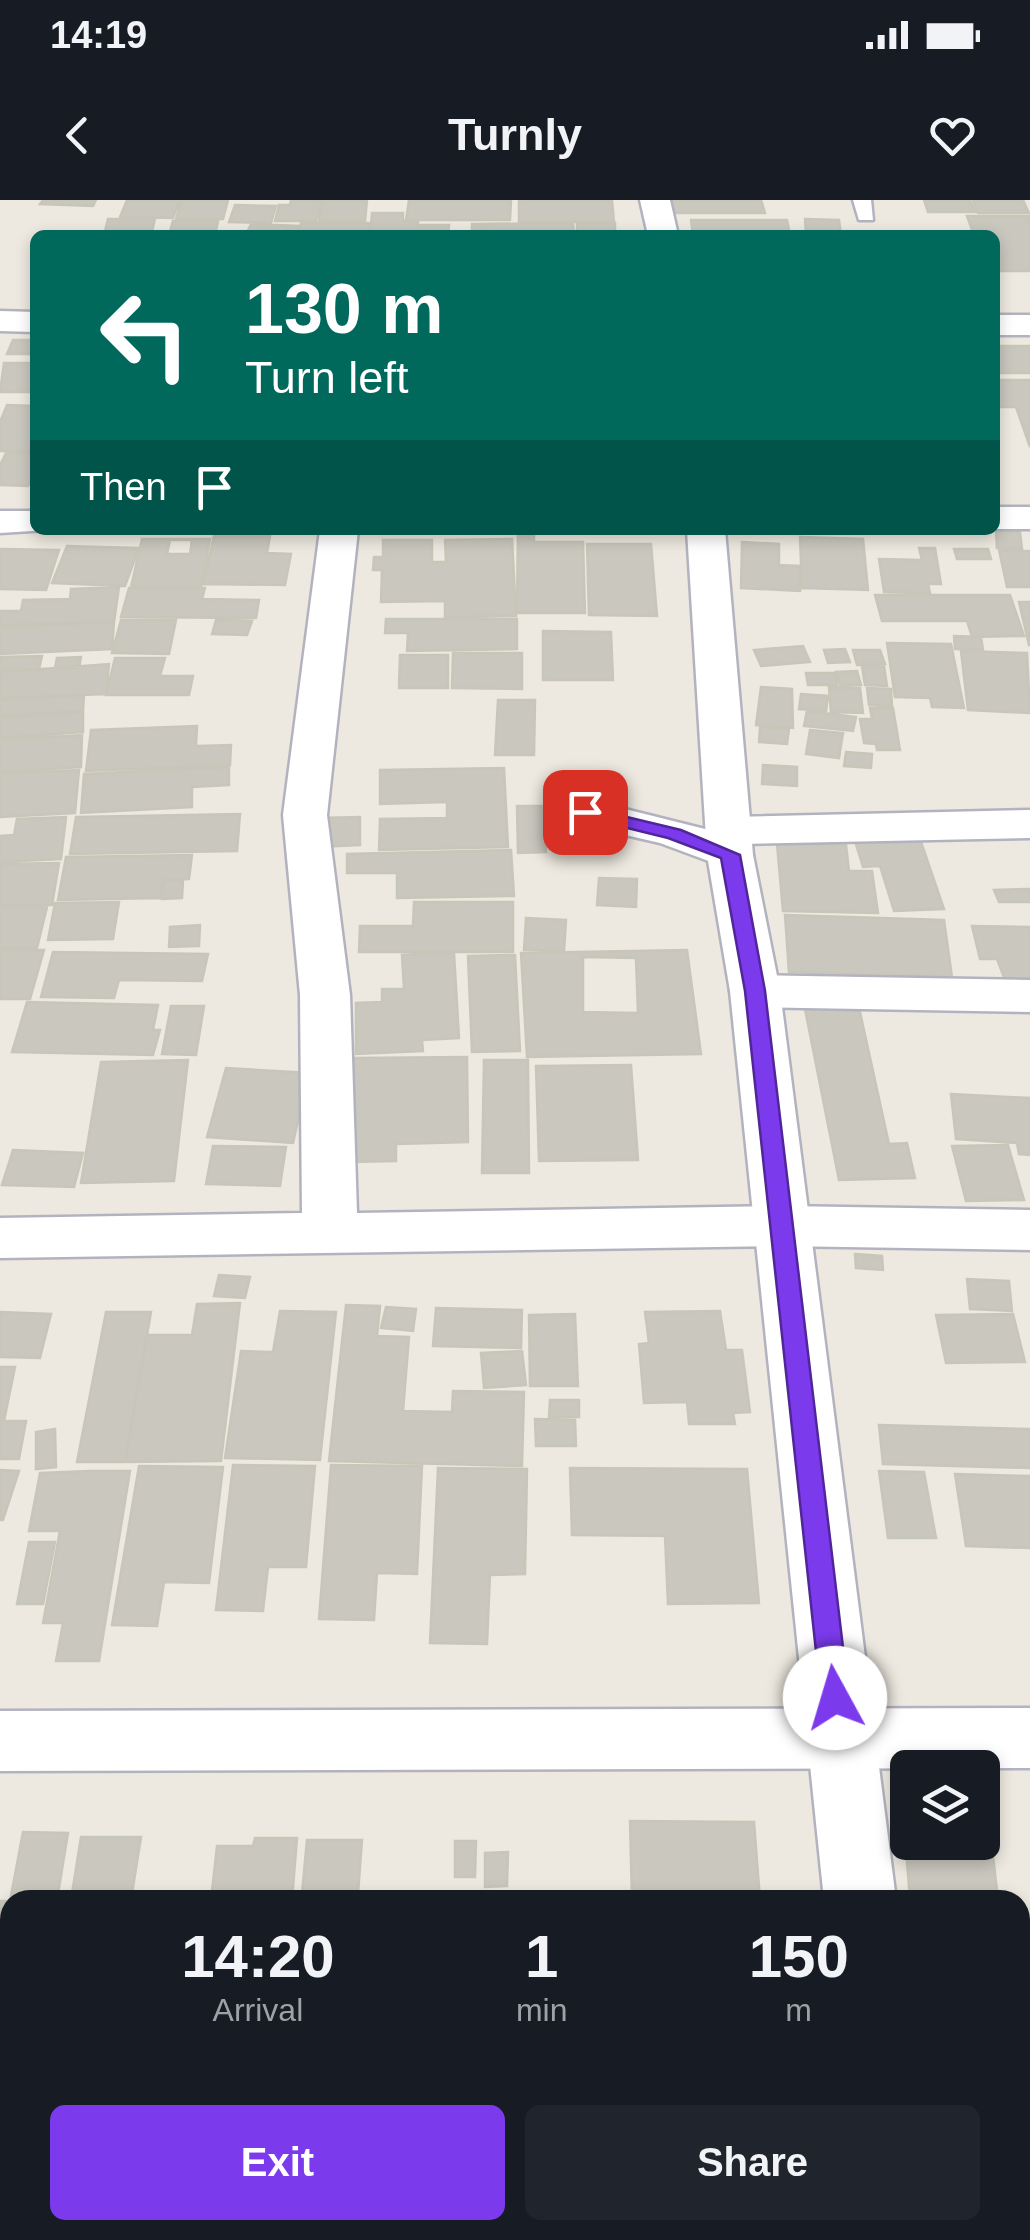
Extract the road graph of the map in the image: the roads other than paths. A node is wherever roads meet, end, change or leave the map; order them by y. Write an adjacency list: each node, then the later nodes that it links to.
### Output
1 (656, 200): 2 (street)
2 (661, 230)
3 (0, 300): 4 (street)
4 (30, 300)
5 (1000, 302): 6 (street)
6 (1030, 302)
7 (0, 322): 8 (street)
8 (30, 322)
9 (1030, 324): 10 (street)
10 (1000, 325)
11 (1000, 518): 12 (street)
12 (1030, 518)
13 (0, 522): 14 (street)
14 (30, 522)
15 (339, 535): 24 (street)
16 (706, 535): 19 (street)
17 (585, 812): 19 (street)
18 (1030, 824): 19 (street)
19 (731, 843): 20 (street)
20 (755, 991): 21 (street); 22 (street)
21 (1030, 996)
22 (782, 1226): 23 (street); 24 (street); 26 (street)
23 (1030, 1230)
24 (330, 1231): 25 (street)
25 (0, 1238)
26 (839, 1738): 27 (street); 28 (street); 29 (street)
27 (1030, 1738)
28 (0, 1742)
29 (859, 1890)

